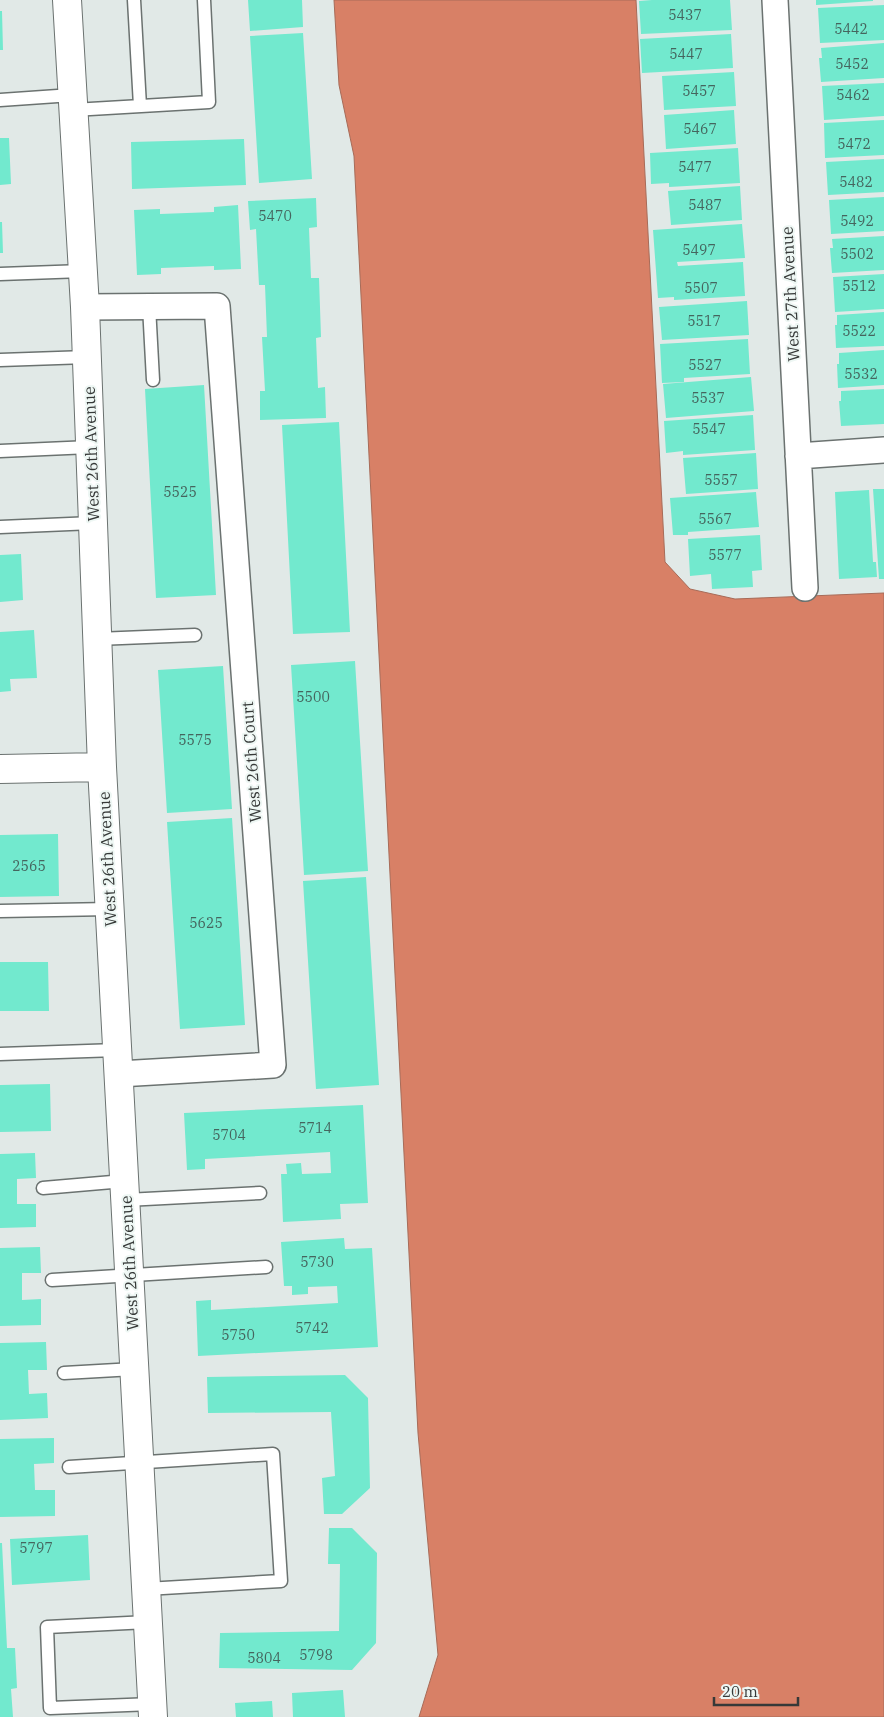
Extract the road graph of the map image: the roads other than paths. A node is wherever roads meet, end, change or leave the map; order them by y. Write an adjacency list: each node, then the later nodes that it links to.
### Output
1 (66, 0): 6 (street, West 26th Avenue)
2 (134, 0): 7 (lane)
3 (204, 0): 7 (lane)
4 (775, 0): 18 (street, West 27th Avenue)
5 (0, 100): 6 (lane)
6 (73, 102): 7 (lane); 8 (street, West 26th Avenue)
7 (140, 106)
8 (83, 271): 9 (lane); 11 (street, West 26th Avenue)
9 (0, 274)
10 (149, 306): 11 (street); 14 (lane); 29 (street, West 26th Court)
11 (85, 307): 12 (street, West 26th Avenue)
12 (87, 357): 13 (lane); 15 (street, West 26th Avenue)
13 (0, 360)
14 (153, 380)
15 (90, 447): 17 (lane); 19 (street, West 26th Avenue)
16 (884, 450): 18 (street)
17 (0, 451)
18 (798, 456): 21 (street, West 27th Avenue)
19 (93, 523): 20 (lane); 23 (street, West 26th Avenue)
20 (0, 527)
21 (805, 588)
22 (195, 635): 23 (lane)
23 (97, 639): 24 (street, West 26th Avenue)
24 (102, 767): 25 (street); 26 (street, West 26th Avenue)
25 (0, 769)
26 (110, 909): 27 (lane); 29 (street, West 26th Avenue)
27 (0, 911)
28 (0, 1054): 29 (lane)
29 (118, 1062): 31 (street, West 26th Avenue)
30 (43, 1188): 31 (lane)
31 (125, 1190): 32 (lane); 34 (street, West 26th Avenue)
32 (260, 1193)
33 (266, 1267): 34 (lane)
34 (129, 1276): 35 (lane); 36 (street, West 26th Avenue)
35 (52, 1280)
36 (134, 1369): 37 (lane); 38 (street, West 26th Avenue)
37 (64, 1373)
38 (140, 1463): 39 (lane); 40 (street, West 26th Avenue); 40 (lane)
39 (69, 1467)
40 (146, 1589): 41 (street, West 26th Avenue)
41 (148, 1622): 42 (street, West 26th Avenue); 42 (lane)
42 (153, 1710)

